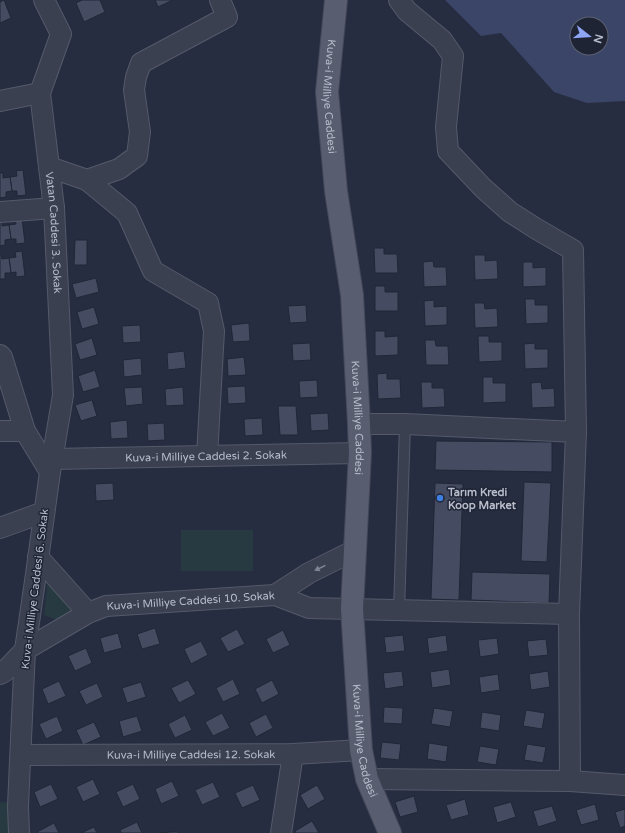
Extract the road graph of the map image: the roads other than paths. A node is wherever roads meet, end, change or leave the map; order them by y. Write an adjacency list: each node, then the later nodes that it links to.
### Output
1 (44, 0): 5 (street, Vatan Caddesi 3. Sokak)
2 (336, 0): 12 (main road, Kuva-i Milliye Caddesi)
3 (399, 0): 16 (street)
4 (223, 8): 8 (street)
5 (40, 93): 6 (street); 7 (street, Vatan Caddesi 3. Sokak)
6 (0, 101)
7 (49, 167): 8 (street); 9 (street, Vatan Caddesi 3. Sokak)
8 (87, 180): 18 (street)
9 (54, 208): 10 (street); 19 (street, Vatan Caddesi 3. Sokak)
10 (0, 212)
11 (0, 355): 15 (street)
12 (359, 424): 13 (street); 17 (main road, Kuva-i Milliye Caddesi)
13 (405, 424): 16 (street); 26 (lane)
14 (0, 431): 15 (street)
15 (25, 431): 19 (street)
16 (576, 432): 28 (street)
17 (360, 453): 18 (street, Kuva-i Milliye Caddesi 2. Sokak); 22 (main road, Kuva-i Milliye Caddesi)
18 (207, 456): 19 (street, Kuva-i Milliye Caddesi 2. Sokak)
19 (51, 465): 20 (street, Kuva-i Milliye Caddesi 6. Sokak)
20 (44, 512): 21 (street); 23 (street, Kuva-i Milliye Caddesi 6. Sokak)
21 (0, 528)
22 (355, 550): 24 (street, one-way to 24); 25 (main road, Kuva-i Milliye Caddesi)
23 (38, 557): 27 (street); 29 (street, Kuva-i Milliye Caddesi 6. Sokak)
24 (275, 595): 25 (street, Kuva-i Milliye Caddesi 10. Sokak); 27 (street, Kuva-i Milliye Caddesi 10. Sokak)
25 (352, 609): 26 (street, Kuva-i Milliye Caddesi 10. Sokak); 31 (main road, Kuva-i Milliye Caddesi)
26 (399, 610): 28 (street, Kuva-i Milliye Caddesi 10. Sokak)
27 (88, 613): 29 (street, Kuva-i Milliye Caddesi 10. Sokak)
28 (569, 614): 35 (street)
29 (25, 650): 30 (street, Kuva-i Milliye Caddesi 10. Sokak); 33 (street, Kuva-i Milliye Caddesi 6. Sokak)
30 (0, 674)
31 (361, 750): 32 (street, Kuva-i Milliye Caddesi 12. Sokak); 34 (main road, Kuva-i Milliye Caddesi)
32 (294, 754): 33 (street, Kuva-i Milliye Caddesi 12. Sokak); 38 (street)
33 (20, 755): 37 (street, Kuva-i Milliye Caddesi 6. Sokak)
34 (367, 779): 35 (street); 39 (main road, Kuva-i Milliye Caddesi)
35 (570, 781): 36 (street)
36 (625, 785)
37 (19, 833)
38 (281, 833)
39 (390, 833)

